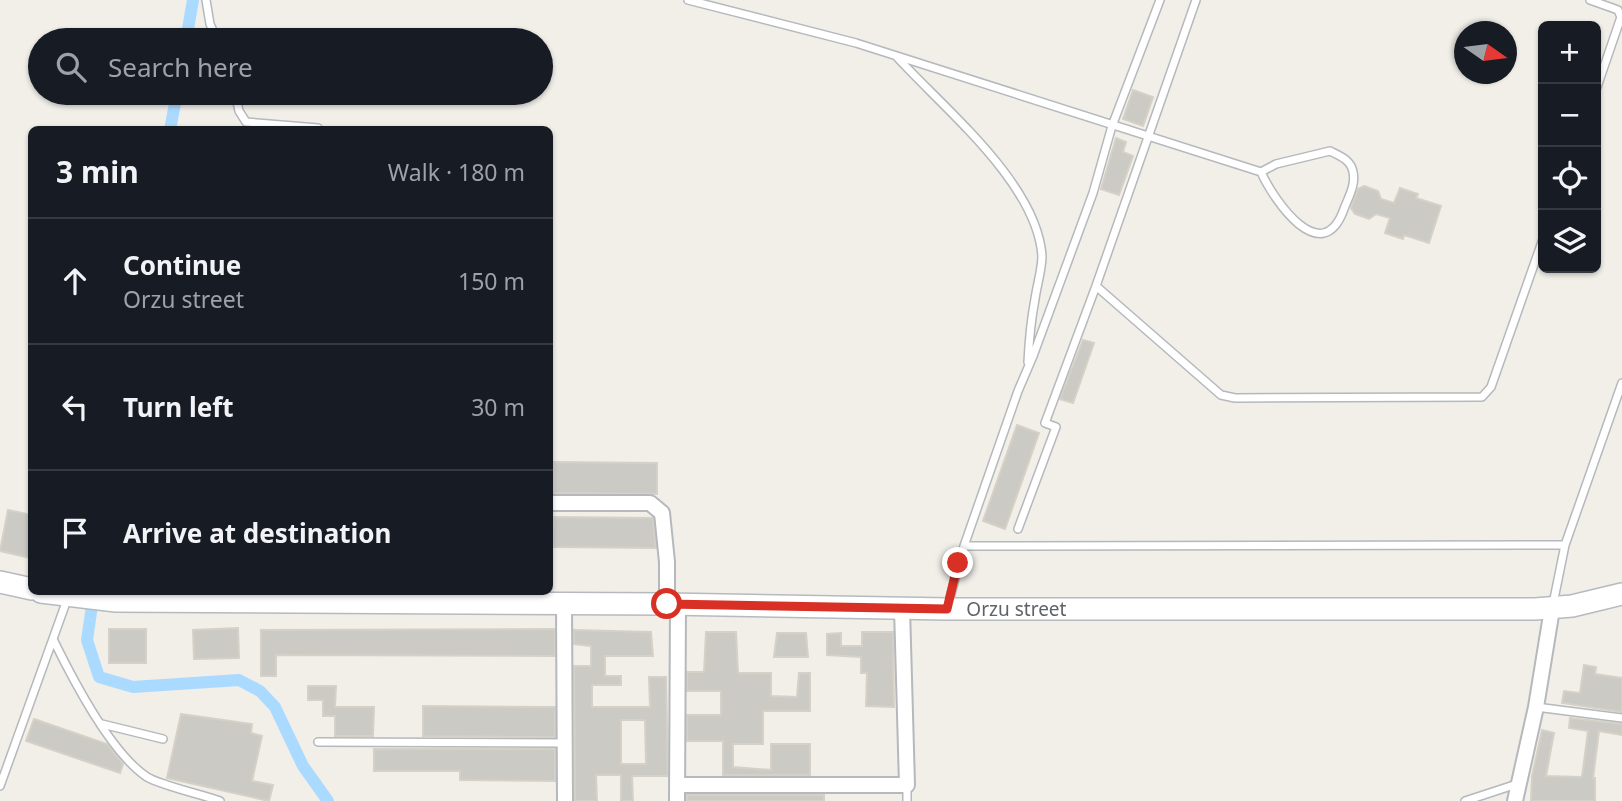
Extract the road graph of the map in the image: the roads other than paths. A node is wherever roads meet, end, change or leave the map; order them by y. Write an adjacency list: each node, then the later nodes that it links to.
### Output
1 (206, 0): 6 (lane)
2 (688, 0): 7 (lane)
3 (1160, 0): 11 (lane)
4 (1196, 0): 12 (lane)
5 (1590, 0): 8 (lane)
6 (212, 28)
7 (896, 56): 11 (lane); 16 (lane)
8 (1598, 84)
9 (238, 105): 10 (lane)
10 (294, 126)
11 (1112, 126): 12 (lane); 16 (lane)
12 (1149, 138): 13 (lane); 15 (lane)
13 (1261, 172): 13 (lane)
14 (1538, 253): 15 (lane)
15 (1096, 286): 19 (lane)
16 (1028, 368): 21 (lane)
17 (1622, 383): 20 (lane)
18 (553, 503): 32 (street)
19 (1018, 528)
20 (1565, 545): 21 (lane); 35 (lane)
21 (964, 546): 34 (lane)
22 (0, 582): 23 (main road)
23 (28, 589)
24 (1622, 594): 35 (main road, Orzu street)
25 (60, 595): 26 (main road, Orzu street)
26 (72, 597): 30 (main road, Orzu street); 36 (lane)
27 (269, 597): 28 (main road, Orzu street); 30 (main road, Orzu street)
28 (315, 597): 29 (main road, Orzu street)
29 (491, 597): 31 (main road, Orzu street)
30 (120, 598)
31 (565, 603): 32 (main road, Orzu street); 42 (street)
32 (673, 604): 33 (main road, Orzu street); 44 (street)
33 (902, 608): 34 (main road, Orzu street); 45 (street)
34 (947, 609): 35 (main road, Orzu street)
35 (1552, 609): 37 (street)
36 (53, 639): 39 (lane); 46 (lane)
37 (1536, 707): 38 (lane); 43 (street)
38 (1622, 718)
39 (102, 723): 40 (lane); 47 (lane)
40 (163, 739)
41 (318, 742): 42 (lane)
42 (565, 743): 48 (street)
43 (1519, 783): 51 (lane); 52 (street)
44 (677, 785): 45 (street); 49 (street)
45 (907, 785): 50 (lane)
46 (0, 786)
47 (220, 801)
48 (565, 801)
49 (677, 801)
50 (907, 801)
51 (1465, 801)
52 (1515, 801)

